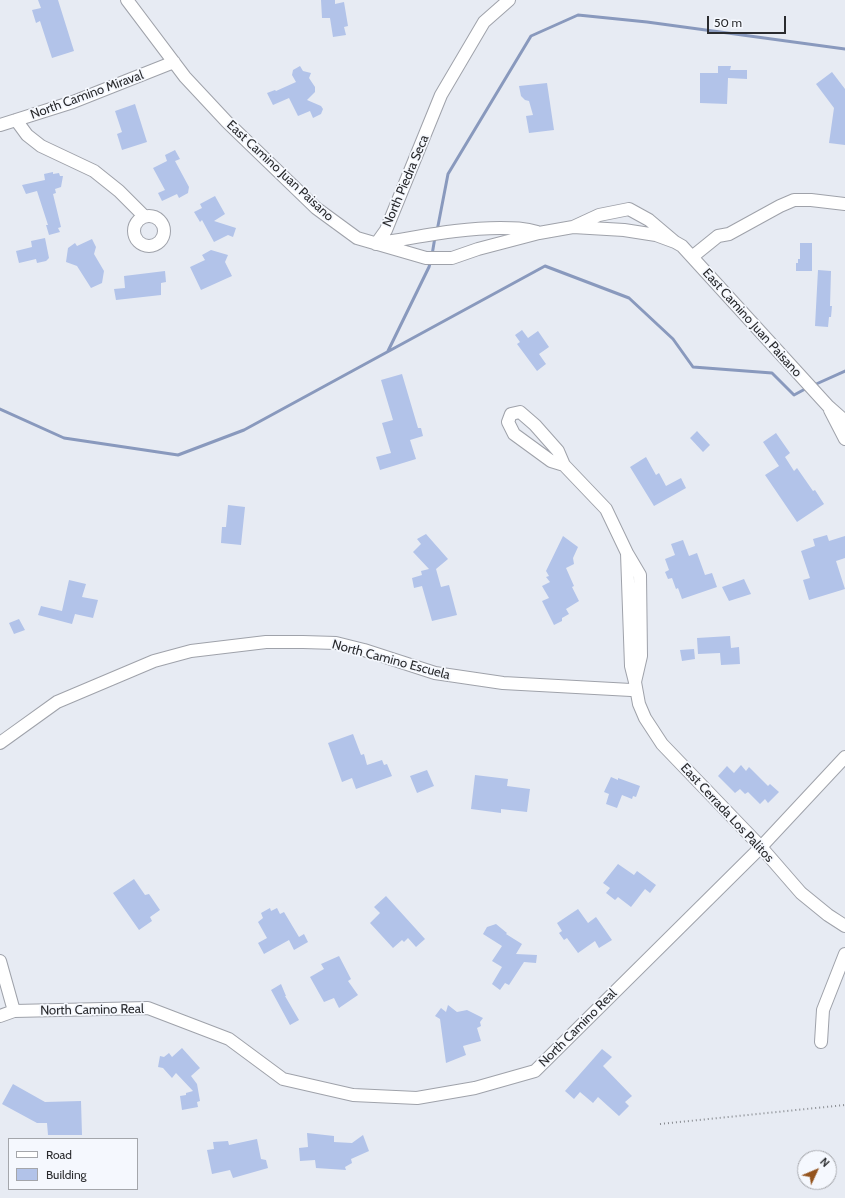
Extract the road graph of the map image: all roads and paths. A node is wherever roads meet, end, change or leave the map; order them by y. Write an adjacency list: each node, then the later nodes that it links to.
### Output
1 (127, 0): 3 (street, East Camino Juan Paisano)
2 (509, 0): 11 (street, North Piedra Seca)
3 (174, 62): 4 (street, North Camino Miraval); 11 (street, East Camino Juan Paisano)
4 (16, 120): 5 (street, North Camino Miraval); 7 (street)
5 (0, 125)
6 (845, 204): 12 (street)
7 (144, 216)
8 (573, 227): 9 (street, East Camino Juan Paisano); 10 (street, East Camino Juan Paisano); 10 (street, East Camino Juan Paisano)
9 (539, 233): 11 (street, North Piedra Seca); 11 (street, East Camino Juan Paisano)
10 (675, 242): 12 (street, East Camino Juan Paisano)
11 (376, 244)
12 (692, 257): 13 (street, East Camino Juan Paisano)
13 (828, 406): 14 (street, East Camino Juan Paisano); 15 (street, East Camino Juan Paisano)
14 (845, 421)
15 (845, 439)
16 (564, 466): 16 (street, East Cerrada Los Palitos); 17 (street, East Cerrada Los Palitos)
17 (635, 685): 18 (street, North Camino Escuela); 20 (street, East Cerrada Los Palitos)
18 (0, 743)
19 (845, 757): 20 (street, North Camino Real)
20 (760, 847): 21 (street, East Cerrada Los Palitos); 24 (street, North Camino Real)
21 (845, 926)
22 (845, 954): 26 (street)
23 (0, 961): 24 (street)
24 (14, 1011): 25 (street, North Camino Real)
25 (0, 1016)
26 (821, 1042)
27 (845, 1105): 28 (path)
28 (660, 1124)

